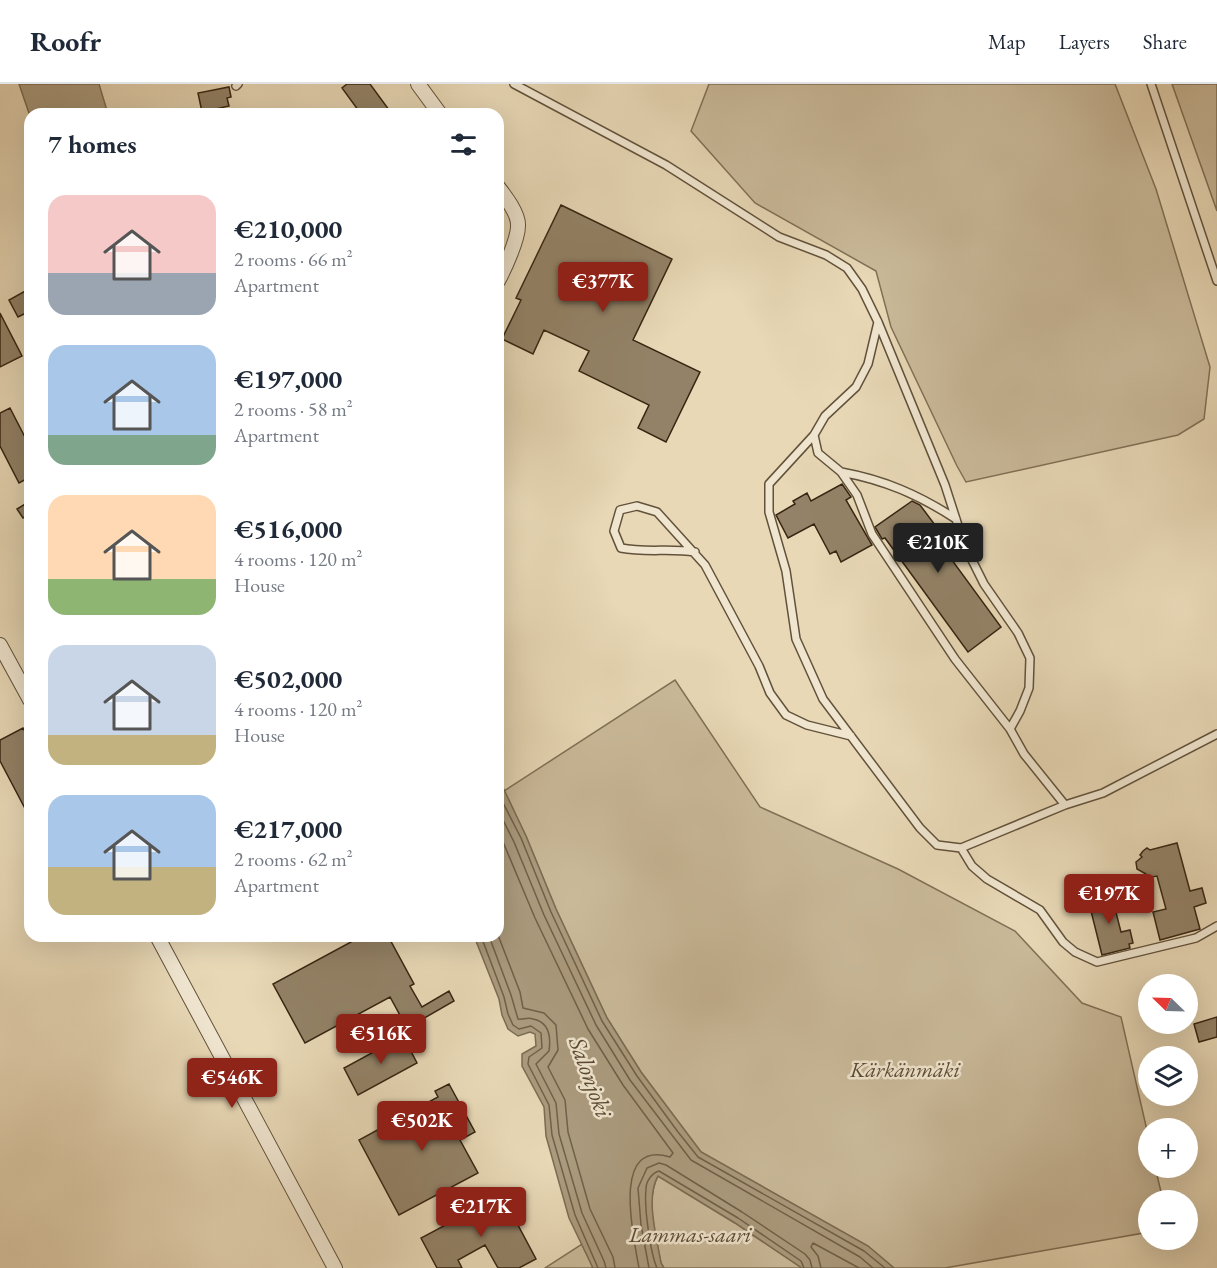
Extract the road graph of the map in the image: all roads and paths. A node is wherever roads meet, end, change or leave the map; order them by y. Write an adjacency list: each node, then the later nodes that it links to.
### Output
1 (418, 84): 4 (street)
2 (514, 84): 8 (lane)
3 (1151, 84): 7 (lane)
4 (436, 108)
5 (504, 195): 6 (street)
6 (504, 269)
7 (1217, 281)
8 (878, 322): 9 (lane); 11 (lane)
9 (814, 435): 10 (lane); 17 (lane)
10 (841, 472): 11 (lane); 15 (lane)
11 (956, 519): 15 (lane)
12 (695, 552): 12 (lane); 17 (lane)
13 (0, 645): 14 (street)
14 (24, 689)
15 (1010, 729): 18 (lane)
16 (1217, 734): 18 (lane)
17 (851, 736): 19 (lane)
18 (1065, 805): 19 (lane)
19 (961, 848): 20 (lane)
20 (1217, 926)
21 (160, 942): 22 (street)
22 (335, 1268)

